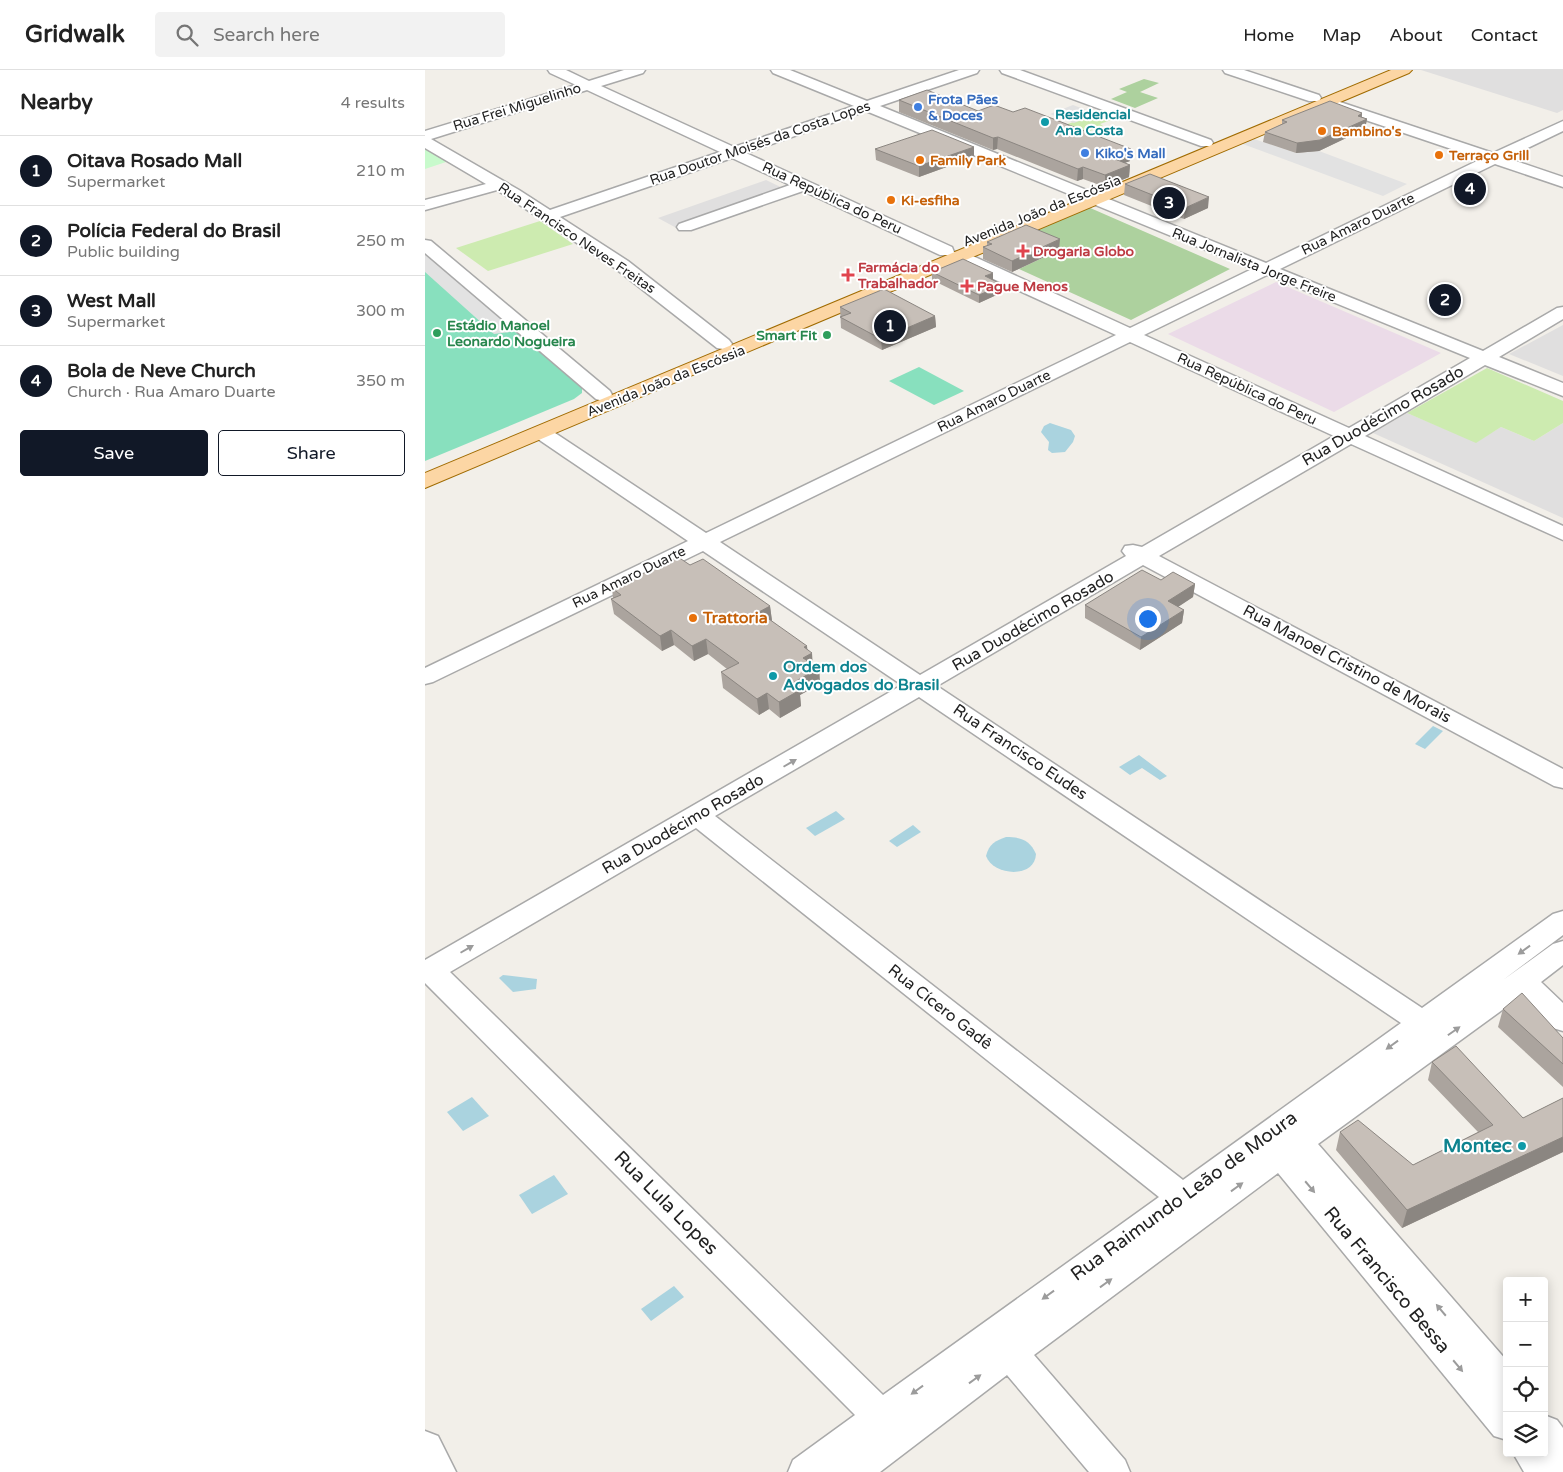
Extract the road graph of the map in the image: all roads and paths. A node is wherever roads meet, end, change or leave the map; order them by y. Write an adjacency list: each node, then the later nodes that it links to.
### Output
1 (555, 70): 9 (street, Rua República do Peru)
2 (638, 70): 9 (street, Rua Frei Miguelinho)
3 (778, 70): 11 (street, Rua Jornalista Jorge Freire)
4 (973, 70): 11 (street, Rua Doutor Moisés da Costa Lopes)
5 (1007, 70): 15 (street)
6 (1230, 70): 10 (street)
7 (1382, 70): 10 (main road, Avenida João da Escóssia)
8 (1404, 70): 10 (main road, Avenida João da Escóssia)
9 (589, 85): 13 (street, Rua Frei Miguelinho); 16 (street, Rua República do Peru)
10 (1321, 100): 15 (main road, Avenida João da Escóssia); 17 (street); 21 (main road, Avenida João da Escóssia)
11 (867, 106): 16 (street, Rua Doutor Moisés da Costa Lopes); 21 (street, Rua Jornalista Jorge Freire)
12 (1563, 125): 17 (street, Rua Amaro Duarte)
13 (425, 136)
14 (425, 142): 19 (street, Rua Francisco Neves Freitas)
15 (1207, 143): 21 (main road, Avenida João da Escóssia)
16 (733, 152): 20 (street, Rua República do Peru); 23 (street, Rua Doutor Moisés da Costa Lopes)
17 (1493, 158): 18 (street); 27 (street, Rua Amaro Duarte)
18 (1563, 182)
19 (498, 185): 22 (street); 23 (street, Rua Francisco Neves Freitas)
20 (804, 185): 24 (street); 26 (street, Rua República do Peru)
21 (1088, 198): 26 (main road, Avenida João da Escóssia); 27 (street, Rua Jornalista Jorge Freire)
22 (425, 205)
23 (548, 216): 31 (street, Rua Francisco Neves Freitas)
24 (685, 226)
25 (425, 244): 34 (street)
26 (952, 254): 30 (street, Rua República do Peru); 31 (main road, Avenida João da Escóssia); 36 (main road, Avenida João da Escóssia)
27 (1265, 269): 30 (street, Rua Amaro Duarte); 32 (street, Rua Jornalista Jorge Freire)
28 (1563, 300): 32 (street, Rua Duodécimo Rosado)
29 (1563, 312): 32 (street, Rua Duodécimo Rosado)
30 (1130, 335): 35 (street, Rua República do Peru); 40 (street, Rua Amaro Duarte)
31 (723, 344): 34 (main road, Avenida João da Escóssia)
32 (1476, 355): 33 (street, Rua Jornalista Jorge Freire); 35 (street, Rua Duodécimo Rosado)
33 (1563, 390)
34 (603, 396): 37 (main road, Avenida João da Escóssia)
35 (1341, 432): 39 (street, Rua República do Peru); 41 (street, Rua Duodécimo Rosado)
36 (542, 433): 38 (main road, Avenida João da Escóssia); 40 (street, Rua Francisco Eudes)
37 (425, 470)
38 (425, 481)
39 (1563, 534)
40 (704, 541): 42 (street, Rua Amaro Duarte); 43 (street, Rua Francisco Eudes)
41 (1144, 549): 43 (street, Rua Duodécimo Rosado); 44 (street, Rua Manoel Cristino de Morais); 45 (street, Rua Manoel Cristino de Morais)
42 (425, 677)
43 (915, 681): 46 (street, Rua Duodécimo Rosado, one-way to 43); 49 (street, Rua Duodécimo Rosado); 52 (street, Rua Francisco Eudes)
44 (1563, 765)
45 (1563, 780)
46 (698, 816): 49 (street, Rua Duodécimo Rosado, one-way to 46); 54 (street, Rua Cícero Gadê)
47 (1563, 921): 52 (street, Rua Raimundo Leão de Moura, one-way to 52)
48 (1563, 951): 50 (street, Rua Raimundo Leão de Moura)
49 (427, 965): 58 (street, Rua Lula Lopes)
50 (1523, 982): 51 (street); 53 (street, Rua Raimundo Leão de Moura, one-way to 50)
51 (1563, 1020)
52 (1423, 1023): 53 (street, Rua Raimundo Leão de Moura, one-way to 53)
53 (1283, 1139): 54 (street, Rua Raimundo Leão de Moura); 55 (street, Rua Raimundo Leão de Moura, one-way to 53); 56 (street, Rua Francisco Bessa, one-way to 53); 57 (street, Rua Francisco Bessa, one-way to 57)
54 (1183, 1197): 58 (street, Rua Raimundo Leão de Moura, one-way to 58)
55 (1010, 1353): 58 (street, Rua Raimundo Leão de Moura, one-way to 55); 66 (street)
56 (1503, 1383)
57 (1503, 1419)
58 (890, 1426): 64 (street, Rua Raimundo Leão de Moura); 65 (street, Rua Raimundo Leão de Moura)
59 (1548, 1437): 61 (street)
60 (425, 1448): 63 (street)
61 (1563, 1455)
62 (1534, 1457): 67 (street)
63 (438, 1472)
64 (806, 1472)
65 (852, 1472)
66 (1112, 1472)
67 (1546, 1472)

